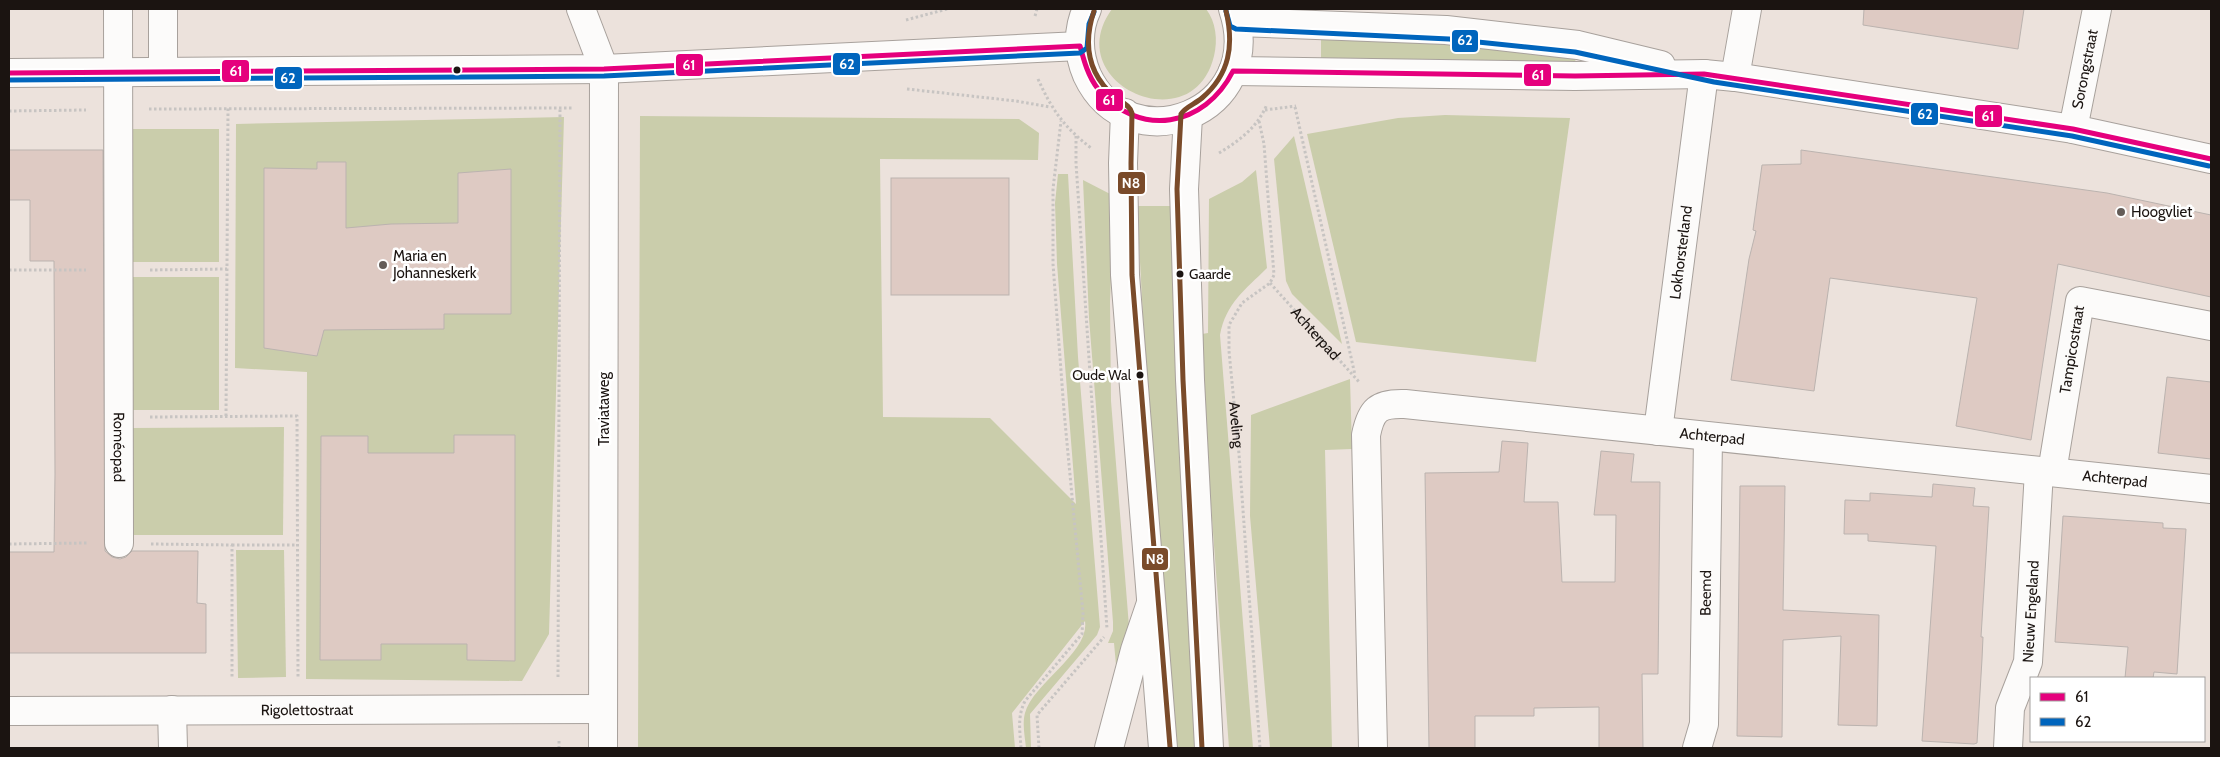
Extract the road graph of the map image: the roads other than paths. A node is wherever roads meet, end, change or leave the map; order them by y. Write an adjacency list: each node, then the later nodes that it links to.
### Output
1 (118, 9): 13 (street, Roméopad)
2 (163, 9): 11 (street)
3 (581, 9): 10 (street)
4 (1087, 9): 9 (street)
5 (1747, 9): 16 (street)
6 (2097, 9): 19 (street, Sorongstraat)
7 (1235, 15): 8 (street); 12 (street)
8 (1446, 20): 15 (street)
9 (1080, 46): 10 (street); 17 (street)
10 (604, 69): 11 (street); 28 (street, Traviataweg)
11 (163, 71): 13 (street)
12 (1233, 71): 15 (street); 18 (street)
13 (118, 72): 14 (street); 26 (street, Roméopad)
14 (9, 73)
15 (1704, 74): 16 (street); 22 (street, Lokhorsterland)
16 (1735, 77): 19 (street)
17 (1125, 113): 18 (street); 27 (street)
18 (1188, 116): 35 (street)
19 (2073, 129): 20 (street)
20 (2211, 159)
21 (2211, 326): 24 (street, Tampicostraat)
22 (1658, 431): 23 (street, Achterpad); 36 (street, Achterpad)
23 (1708, 437): 24 (street, Achterpad); 37 (street, Beemd)
24 (2045, 472): 25 (street, Achterpad); 38 (street, Nieuw Engeland)
25 (2211, 489)
26 (118, 543)
27 (1151, 603): 33 (street); 34 (street)
28 (603, 709): 29 (street, Rigolettostraat); 32 (street, Traviataweg)
29 (172, 710): 30 (street, Rigolettostraat); 31 (street)
30 (9, 711)
31 (172, 748)
32 (603, 748)
33 (1109, 748)
34 (1162, 748)
35 (1209, 748)
36 (1373, 748)
37 (1697, 748)
38 (2008, 748)

